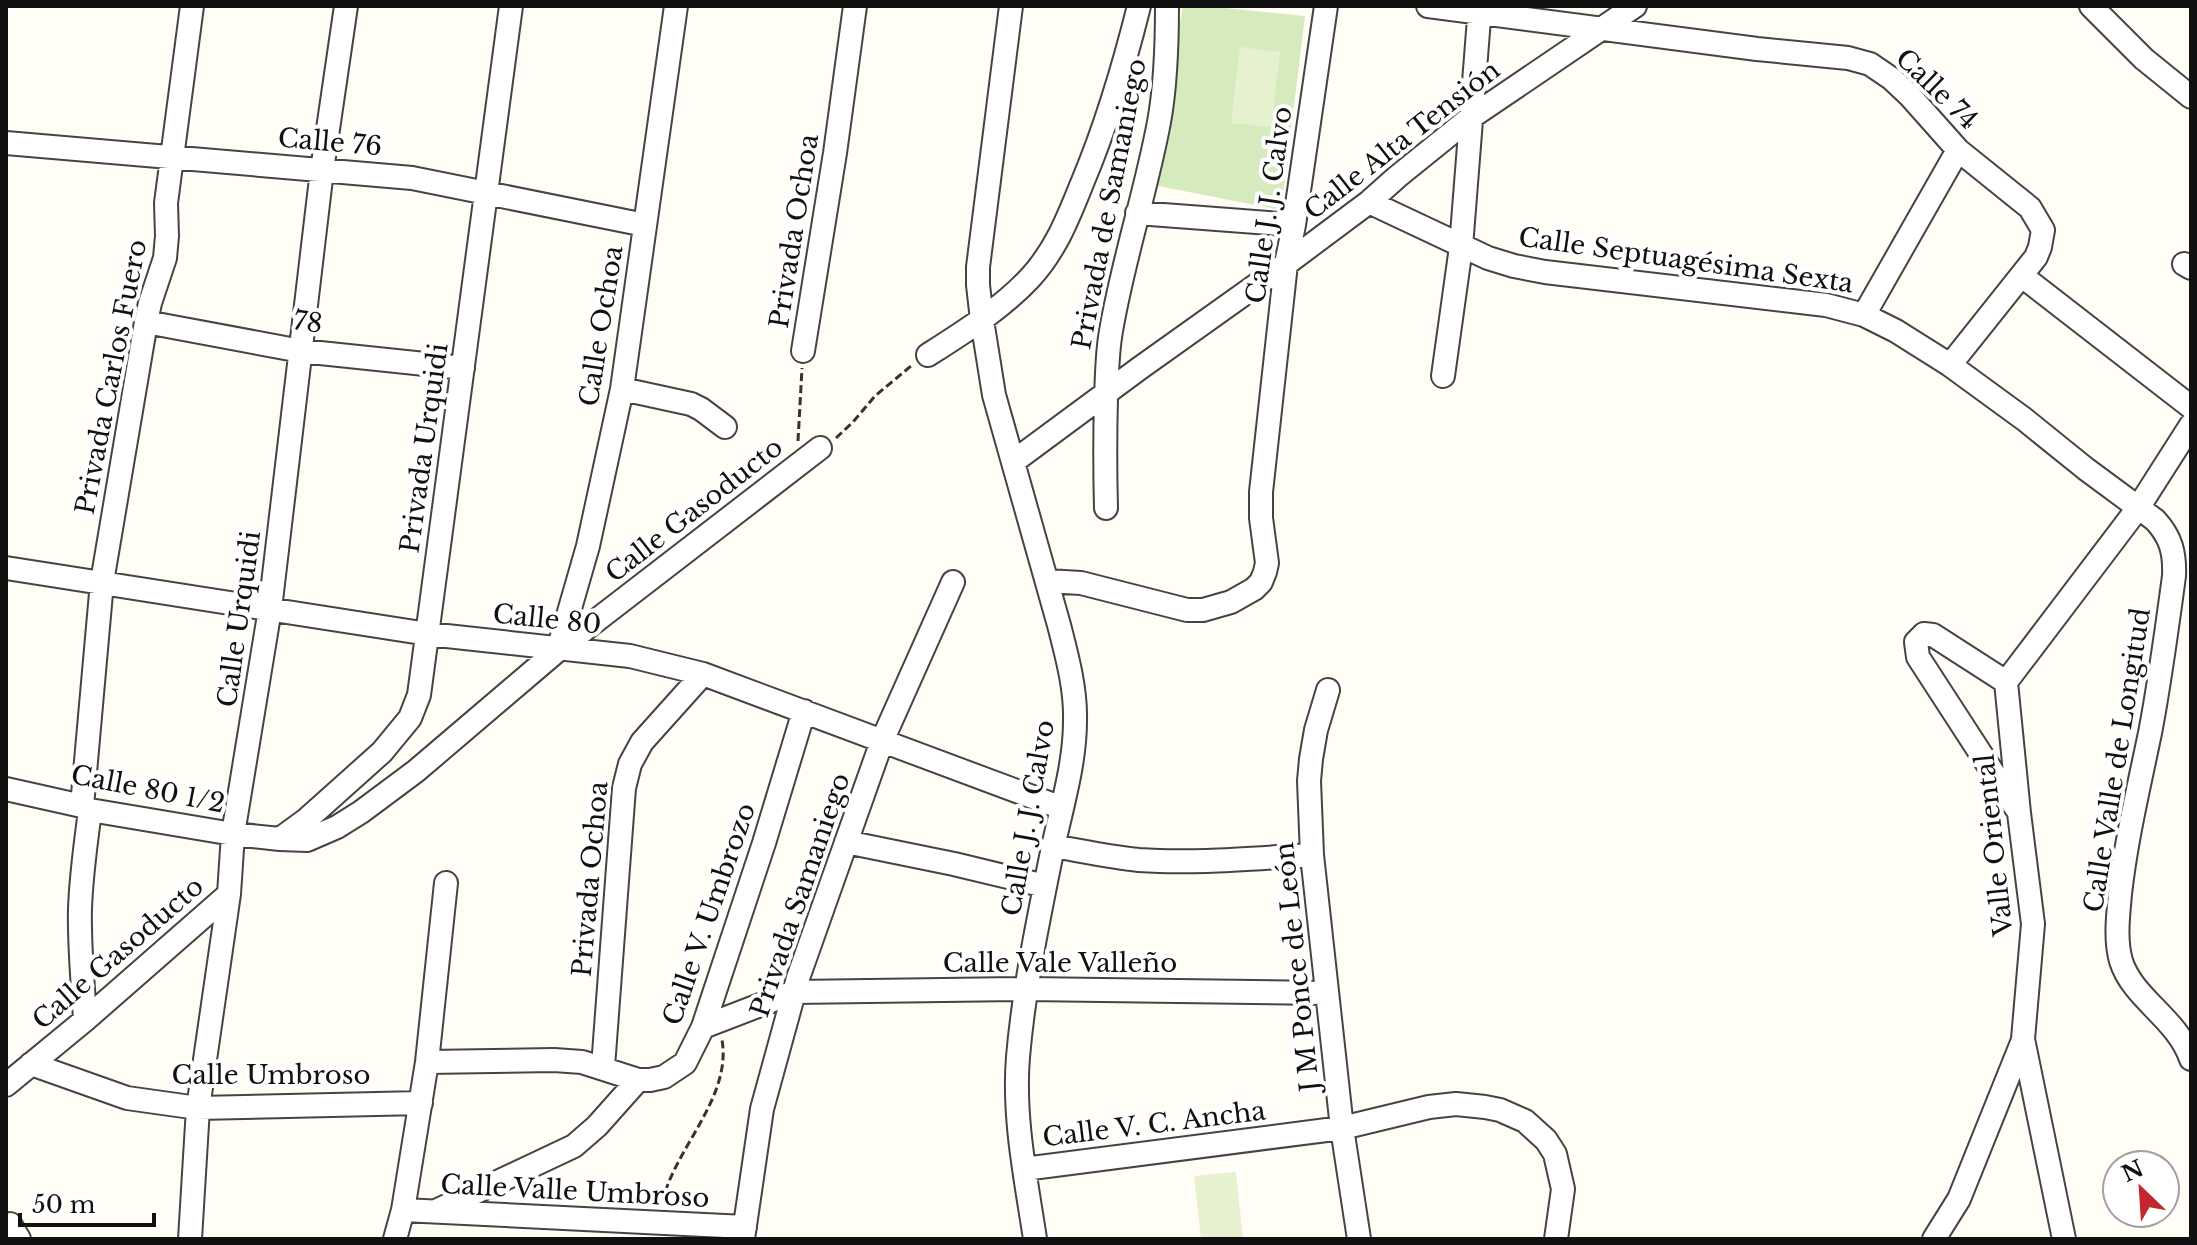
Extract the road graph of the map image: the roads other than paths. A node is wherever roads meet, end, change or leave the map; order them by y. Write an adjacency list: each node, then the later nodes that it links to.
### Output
1 (192, 6): 21 (street, Privada Carlos Fuero)
2 (346, 6): 22 (street, Calle Urquidi)
3 (511, 6): 23 (street, Privada Urquidi)
4 (676, 6): 26 (street, Calle Ochoa)
5 (855, 6): 35 (street, Privada Ochoa)
6 (1011, 6): 32 (street, Calle J. J. Calvo)
7 (1139, 6): 32 (street, Privada de Samaniego)
8 (1167, 6): 25 (street, Privada de Samaniego)
9 (1326, 6): 27 (street, Calle J. J. Calvo)
10 (1428, 6): 14 (street, Calle 74)
11 (1558, 6): 15 (street)
12 (1634, 6): 16 (street, Calle Alta Tensión)
13 (2091, 6): 17 (street)
14 (1480, 10): 15 (street, Calle 74); 18 (street)
15 (1532, 19): 16 (street, Calle 74)
16 (1600, 29): 18 (street, Calle Alta Tensión); 20 (street, Calle 74)
17 (2191, 97)
18 (1470, 118): 24 (street, Calle Alta Tensión); 28 (street)
19 (6, 143): 21 (street, Calle 76)
20 (1958, 150): 30 (street, Calle 74); 31 (street)
21 (173, 156): 22 (street, Calle 76); 33 (street, Privada Carlos Fuero)
22 (322, 170): 23 (street, Calle 76); 34 (street, Calle Urquidi)
23 (486, 193): 26 (street, Calle 76); 38 (street, Privada Urquidi)
24 (1369, 202): 28 (street, Calle Septuagésima Sexta); 29 (street, Calle Alta Tensión)
25 (1137, 213): 27 (street); 41 (street, Privada de Samaniego)
26 (645, 225): 40 (street, Calle Ochoa)
27 (1294, 225): 29 (street, Calle J. J. Calvo)
28 (1461, 247): 31 (street, Calle Septuagésima Sexta); 39 (street)
29 (1286, 264): 41 (street, Calle Alta Tensión); 50 (street, Calle J. J. Calvo)
30 (2022, 276): 37 (street); 42 (street)
31 (1864, 315): 37 (street, Calle Septuagésima Sexta)
32 (982, 320): 36 (street); 46 (street, Calle J. J. Calvo)
33 (146, 322): 34 (street, 78); 51 (street, Privada Carlos Fuero)
34 (301, 351): 38 (street, 78); 53 (street, Calle Urquidi)
35 (803, 351)
36 (928, 355)
37 (1950, 365): 48 (street, Calle Septuagésima Sexta)
38 (463, 368): 54 (street, Privada Urquidi)
39 (1443, 376)
40 (622, 389): 44 (street); 55 (street, Calle Ochoa)
41 (1107, 392): 46 (street, Calle Alta Tensión); 47 (street, Privada de Samaniego)
42 (2191, 407)
43 (2191, 425): 48 (street)
44 (725, 427)
45 (820, 448): 55 (street, Calle Gasoducto)
46 (1013, 462): 50 (street, Calle J. J. Calvo)
47 (1106, 508)
48 (2138, 508): 57 (street); 79 (street, Calle Valle de Longitud)
49 (6, 568): 51 (street, Calle 80)
50 (1047, 581): 63 (street, Calle J. J. Calvo)
51 (102, 582): 53 (street, Calle 80); 62 (street, Privada Carlos Fuero)
52 (953, 582): 60 (street, Privada Samaniego)
53 (270, 609): 54 (street, Calle 80); 65 (street, Calle Urquidi)
54 (428, 634): 55 (street, Calle 80); 66 (street, Privada Urquidi)
55 (558, 650): 56 (street, Calle 80); 66 (street, Calle Gasoducto)
56 (703, 674): 59 (street, Calle 80); 82 (street, Privada Ochoa)
57 (2006, 682): 64 (street, Valle Oriental); 64 (street)
58 (1328, 690): 69 (street, J M Ponce de León)
59 (804, 711): 60 (street, Calle 80); 77 (street, Calle V. Umbrozo)
60 (882, 741): 63 (street, Calle 80); 67 (street, Privada Samaniego)
61 (6, 789): 62 (street, Calle 80 1/2)
62 (86, 808): 65 (street, Calle 80 1/2); 76 (street, Privada Carlos Fuero)
63 (1062, 808): 68 (street, Calle J. J. Calvo)
64 (2019, 813): 78 (street, Valle Oriental)
65 (233, 834): 66 (street, Calle 80 1/2); 72 (street, Calle Urquidi)
66 (280, 839)
67 (846, 842): 71 (street); 74 (street, Privada Samaniego)
68 (1053, 846): 69 (street); 71 (street, Calle J. J. Calvo)
69 (1312, 855): 75 (street, J M Ponce de León)
70 (446, 883): 80 (street)
71 (1045, 886): 73 (street, Calle J. J. Calvo)
72 (229, 894): 76 (street, Calle Gasoducto); 86 (street, Calle Urquidi)
73 (1027, 989): 74 (street, Calle Vale Valleño); 75 (street, Calle Vale Valleño); 88 (street, Calle J. J. Calvo)
74 (794, 992): 77 (street); 92 (street, Privada Samaniego)
75 (1326, 993): 87 (street, J M Ponce de León)
76 (85, 1020): 81 (street, Calle Gasoducto)
77 (710, 1024): 83 (street, Calle V. Umbrozo)
78 (2023, 1039): 98 (street); 99 (street, Valle Oriental)
79 (2191, 1059)
80 (427, 1062): 82 (street); 85 (street)
81 (31, 1064): 84 (street, Calle Gasoducto); 86 (street, Calle Umbroso)
82 (603, 1067): 83 (street)
83 (638, 1080): 90 (street)
84 (6, 1085)
85 (421, 1103): 86 (street, Calle Umbroso); 89 (street)
86 (198, 1108): 93 (street, Calle Urquidi)
87 (1342, 1128): 88 (street, Calle V. C. Ancha); 96 (street, J M Ponce de León); 97 (street, Calle V. C. Ancha)
88 (1024, 1169): 95 (street, Calle J. J. Calvo)
89 (403, 1210): 90 (street, Calle Valle Umbroso); 94 (street)
90 (435, 1211): 91 (street, Calle Valle Umbroso)
91 (658, 1231): 92 (street, Calle Valle Umbroso)
92 (744, 1233)
93 (190, 1239)
94 (395, 1239)
95 (1035, 1239)
96 (1359, 1239)
97 (1556, 1239)
98 (1934, 1239)
99 (2064, 1239)

